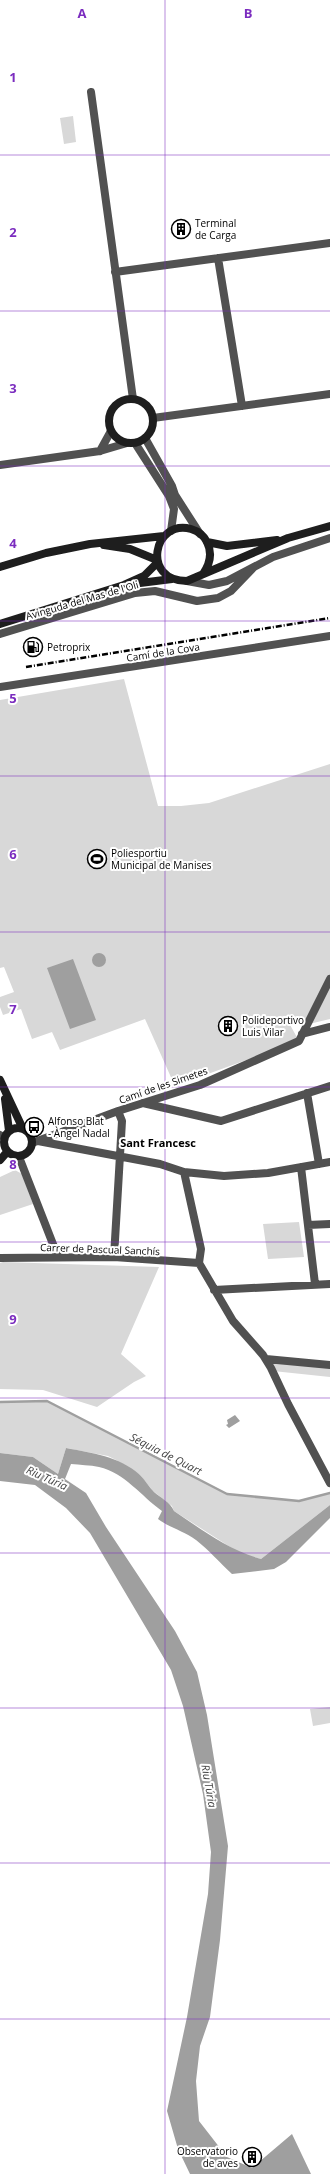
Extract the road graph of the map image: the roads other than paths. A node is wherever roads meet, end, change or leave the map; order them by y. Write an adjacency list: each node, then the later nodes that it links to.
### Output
1 (91, 92): 4 (street)
2 (330, 242): 3 (street)
3 (218, 258): 4 (street); 7 (street)
4 (116, 272): 6 (street)
5 (330, 394): 7 (street)
6 (133, 399): 8 (main road); 9 (main road)
7 (242, 406): 8 (street)
8 (153, 418): 10 (main road)
9 (112, 431): 11 (main road); 12 (street)
10 (145, 438): 11 (main road); 16 (street)
11 (131, 443): 12 (street); 15 (street)
12 (100, 451): 13 (street)
13 (0, 465)
14 (330, 526): 17 (main road)
15 (167, 534): 16 (main road); 20 (main road); 21 (main road)
16 (200, 534): 19 (main road)
17 (288, 538): 19 (main road); 24 (main road)
18 (330, 538): 23 (street, Avinguda del Mas de l'Oli)
19 (207, 542): 24 (main road)
20 (90, 544): 21 (main road); 22 (main road)
21 (157, 561): 25 (main road); 27 (main road)
22 (0, 567)
23 (254, 567): 26 (street, Avinguda del Mas de l'Oli); 29 (street, Avinguda del Mas de l'Oli)
24 (203, 574): 26 (main road)
25 (172, 579): 26 (main road); 27 (main road)
26 (187, 582)
27 (124, 585): 28 (main road)
28 (0, 624)
29 (0, 634)
30 (330, 636): 31 (street, Camí de la Cova)
31 (0, 687)
32 (330, 979): 34 (street)
33 (329, 1027): 34 (street, Camí de les Simetes)
34 (300, 1037): 39 (street, Camí de les Simetes)
35 (0, 1080): 37 (main road)
36 (330, 1086): 38 (street)
37 (4, 1090): 41 (main road); 42 (main road)
38 (307, 1093): 39 (street); 49 (street)
39 (142, 1102): 40 (street, Camí de les Simetes)
40 (118, 1111): 43 (street, Camí de les Simetes); 45 (street)
41 (23, 1129): 42 (main road); 43 (main road)
42 (5, 1134): 44 (main road)
43 (35, 1142): 45 (street); 46 (main road)
44 (7, 1152): 46 (main road); 47 (main road)
45 (118, 1156): 51 (street); 55 (street)
46 (19, 1157): 54 (street)
47 (0, 1160)
48 (330, 1162): 49 (street)
49 (319, 1164): 50 (street)
50 (301, 1167): 51 (street); 53 (street)
51 (184, 1172): 57 (street)
52 (330, 1224): 53 (street)
53 (308, 1226): 58 (street)
54 (58, 1257): 55 (street, Carrer de Pascual Sanchís); 56 (street, Carrer de Pascual Sanchís)
55 (114, 1257): 57 (street, Carrer de Pascual Sanchís)
56 (0, 1258)
57 (199, 1263): 60 (street)
58 (315, 1284): 59 (street); 60 (street)
59 (330, 1284)
60 (214, 1290): 61 (street)
61 (266, 1359): 62 (street); 63 (street)
62 (330, 1365)
63 (329, 1481)

